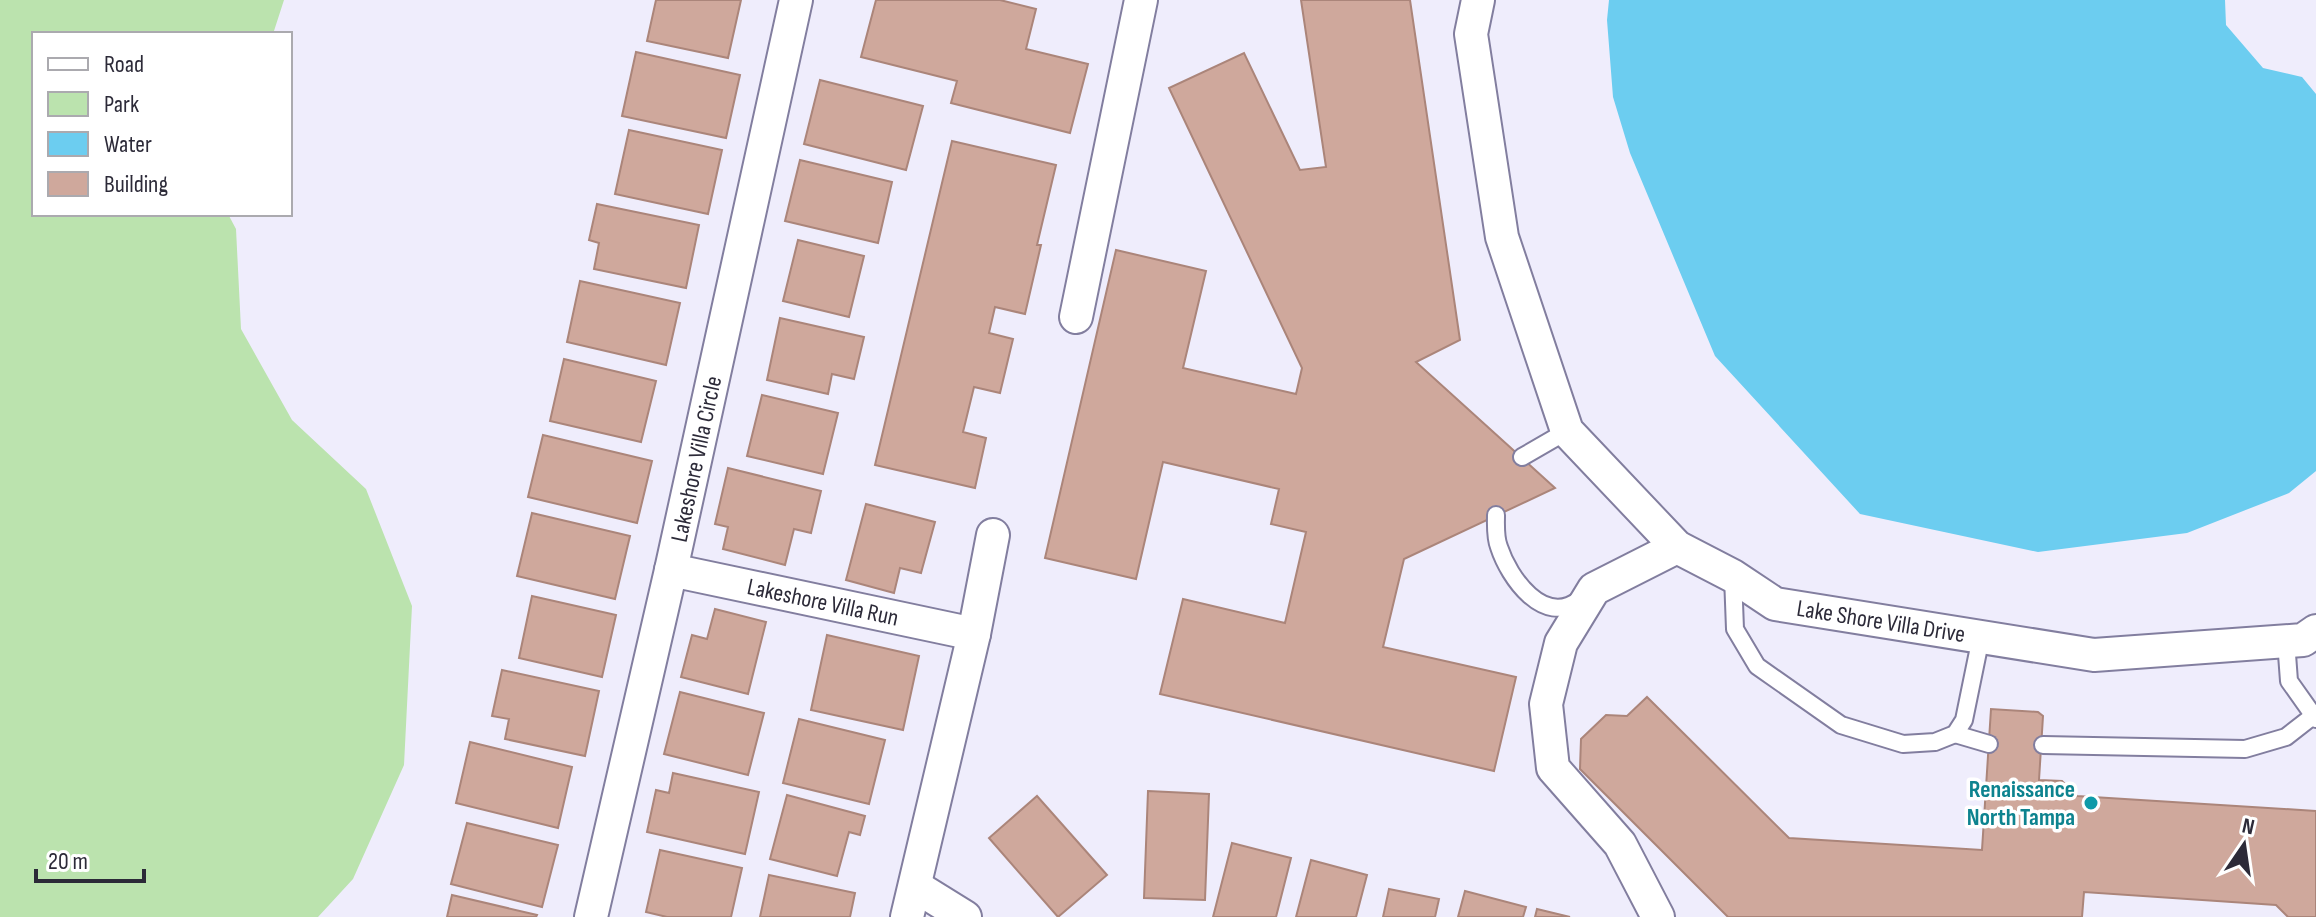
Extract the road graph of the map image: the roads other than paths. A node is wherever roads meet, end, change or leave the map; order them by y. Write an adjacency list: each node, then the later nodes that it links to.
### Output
1 (796, 0): 10 (street, Lakeshore Villa Circle)
2 (1141, 0): 4 (street)
3 (1478, 0): 5 (street, Lake Shore Villa Drive)
4 (1076, 317)
5 (1567, 431): 6 (lane); 9 (street, Lake Shore Villa Drive)
6 (1522, 457)
7 (1496, 515): 12 (lane)
8 (993, 535): 14 (street)
9 (1677, 547): 11 (street, Lake Shore Villa Drive); 12 (street)
10 (671, 570): 14 (street, Lakeshore Villa Run); 22 (street, Lakeshore Villa Circle)
11 (1733, 576): 15 (street, Lake Shore Villa Drive); 18 (lane)
12 (1594, 589): 24 (street)
13 (2316, 631): 16 (street, Lake Shore Villa Drive)
14 (974, 634): 21 (street)
15 (1981, 637): 16 (street, Lake Shore Villa Drive); 18 (lane)
16 (2286, 641): 17 (lane)
17 (2315, 718): 20 (lane)
18 (1955, 734): 19 (lane)
19 (1989, 744)
20 (2043, 745)
21 (911, 902): 23 (street)
22 (591, 917)
23 (965, 917)
24 (1658, 917)

